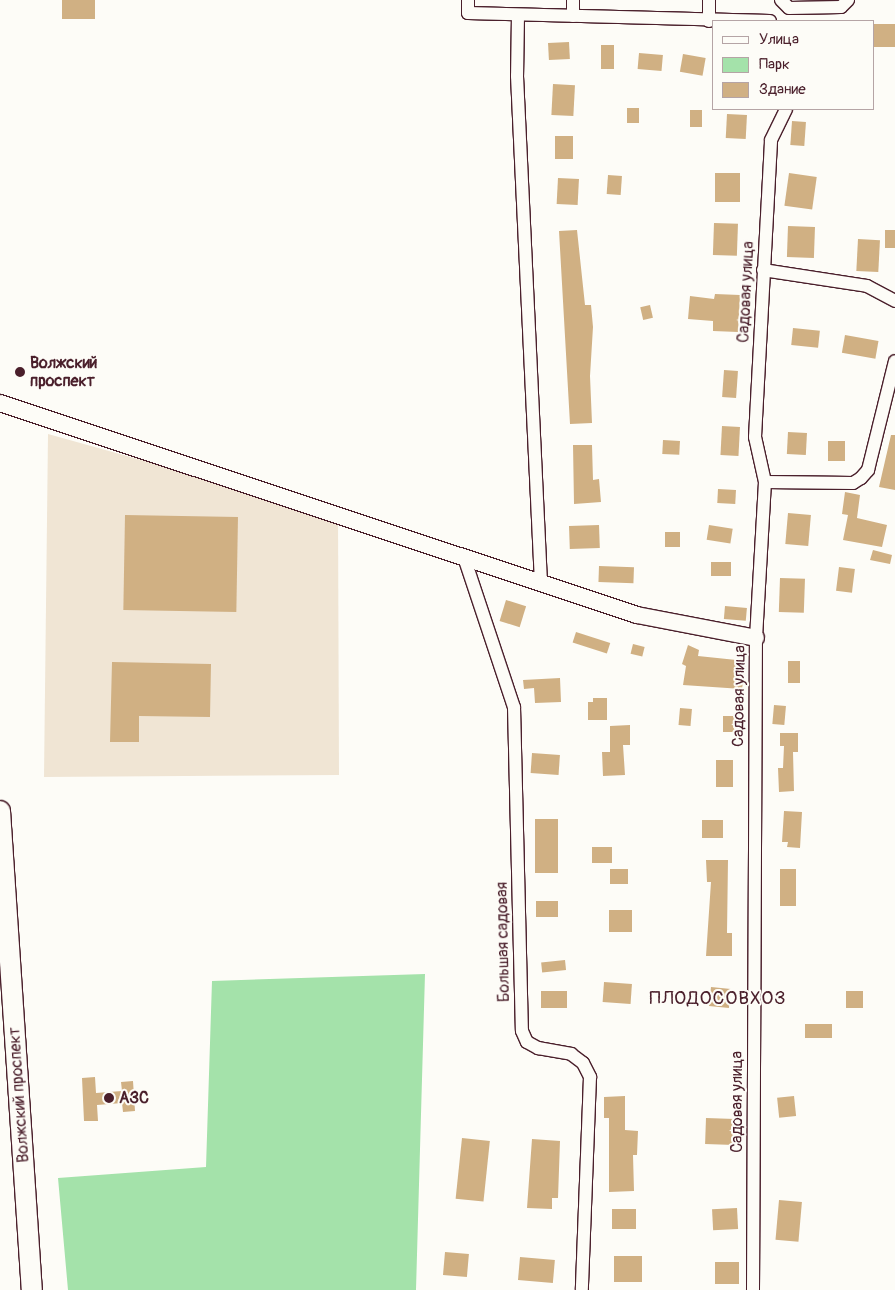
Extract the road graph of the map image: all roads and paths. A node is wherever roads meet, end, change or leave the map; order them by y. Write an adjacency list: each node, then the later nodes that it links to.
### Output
1 (468, 0): 6 (street)
2 (573, 0): 7 (street)
3 (709, 0): 8 (street)
4 (781, 0): 5 (street)
5 (848, 0)
6 (518, 15): 7 (street); 16 (street)
7 (573, 16): 8 (street)
8 (709, 21)
9 (786, 110): 10 (street, Садовая улица)
10 (763, 270): 11 (street); 14 (street, Садовая улица)
11 (895, 301)
12 (895, 361): 14 (street)
13 (0, 403): 15 (street)
14 (765, 482): 17 (street, Садовая улица)
15 (464, 557): 16 (street); 20 (street, Большая садовая)
16 (540, 583): 17 (street)
17 (756, 638): 21 (street, Садовая улица)
18 (0, 811): 19 (main road, Волжский проспект)
19 (32, 1290)
20 (582, 1290)
21 (753, 1290)

